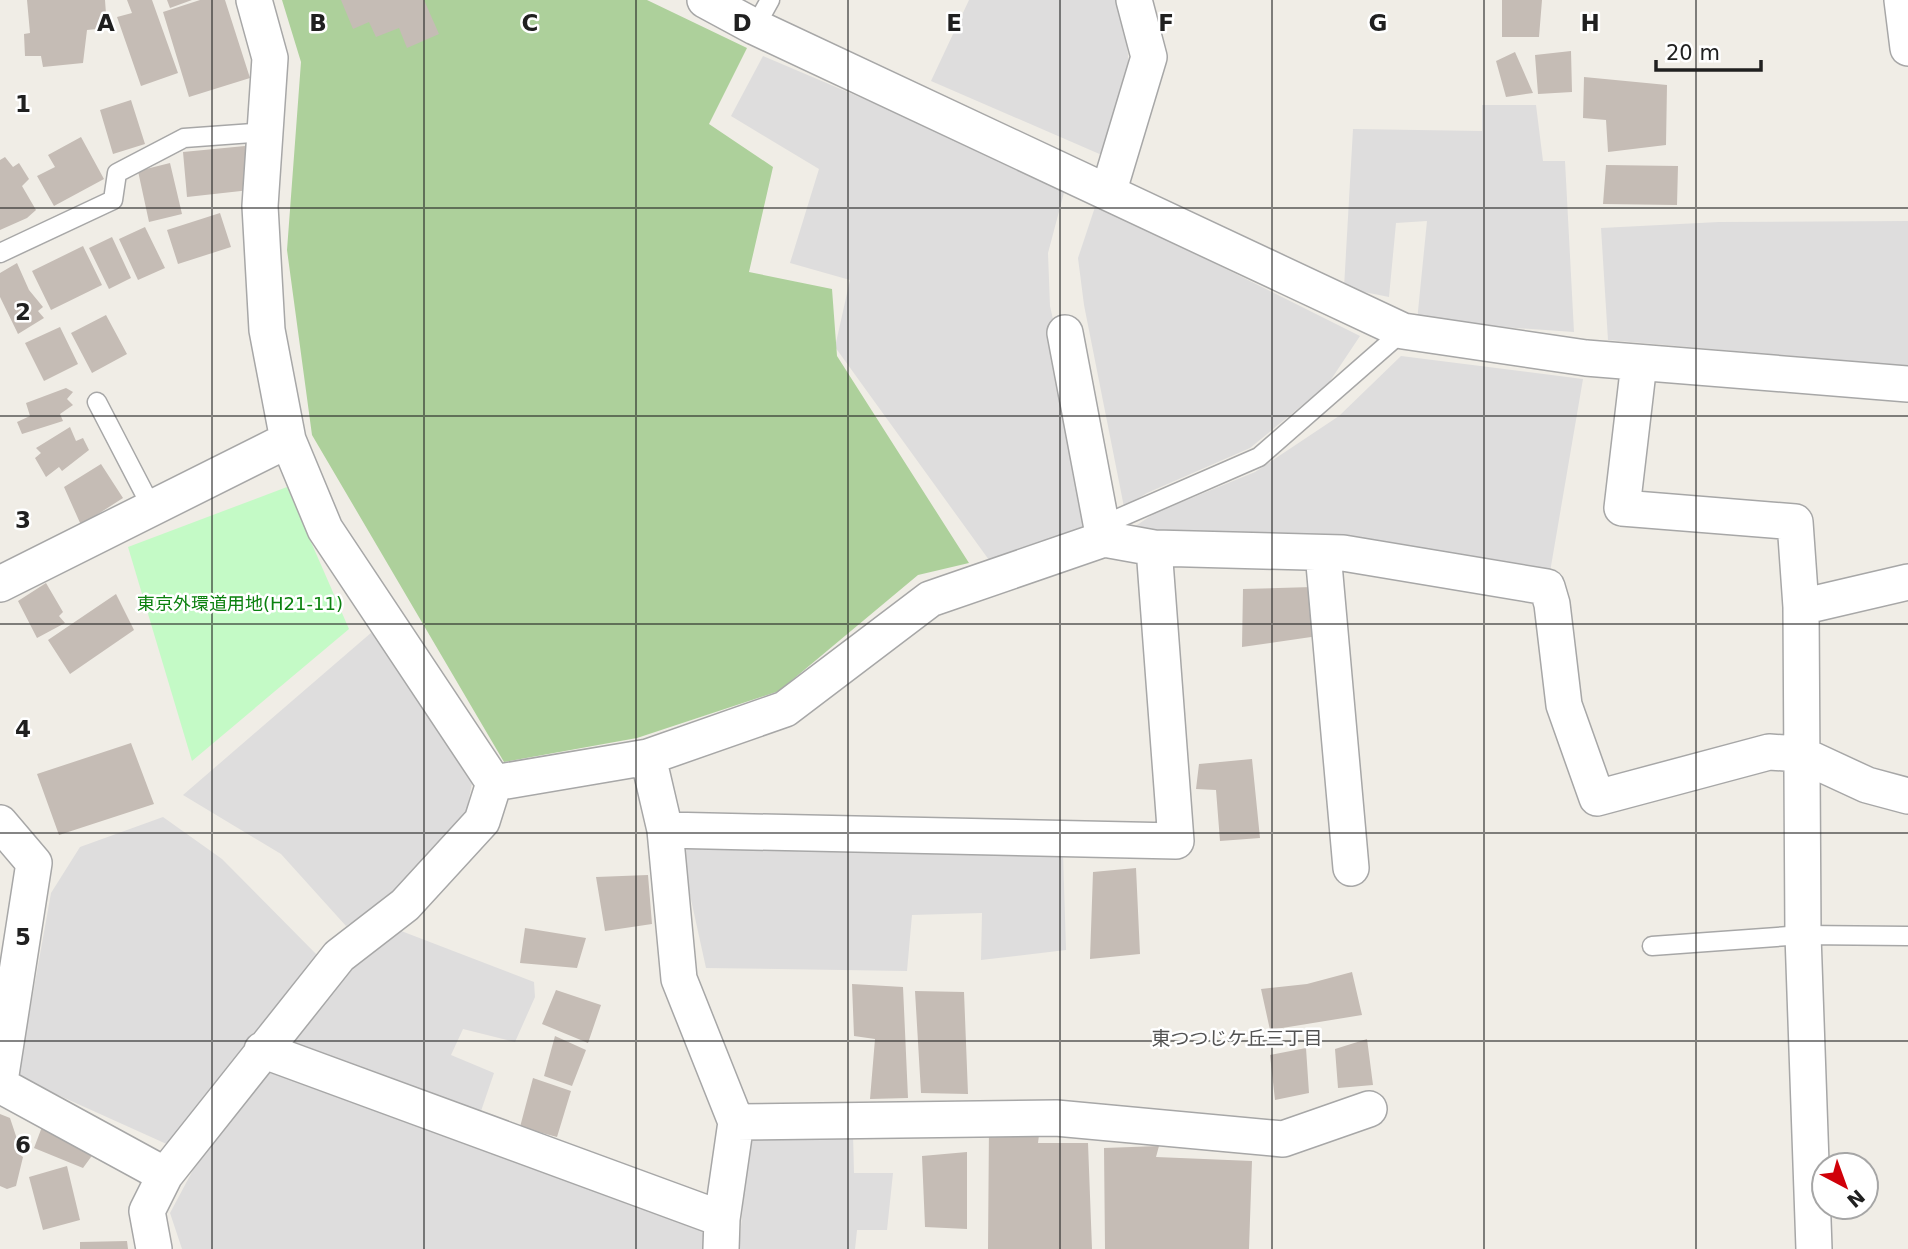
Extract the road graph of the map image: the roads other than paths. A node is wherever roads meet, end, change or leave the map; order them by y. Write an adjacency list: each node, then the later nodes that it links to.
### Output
1 (254, 0): 7 (street)
2 (705, 0): 5 (street)
3 (1134, 0): 8 (street)
4 (1902, 0): 6 (street)
5 (762, 14): 8 (street)
6 (1908, 48)
7 (265, 132): 9 (lane); 15 (street)
8 (1108, 190): 10 (street)
9 (0, 253)
10 (1403, 331): 12 (street); 17 (lane)
11 (1065, 333): 17 (street)
12 (1639, 363): 13 (street); 22 (street)
13 (1908, 384)
14 (97, 401): 16 (lane)
15 (288, 440): 16 (street); 25 (street)
16 (152, 508): 21 (street)
17 (1104, 532): 18 (street); 24 (street)
18 (1154, 548): 19 (street); 28 (street)
19 (1323, 553): 23 (street); 29 (street)
20 (1908, 582): 22 (street)
21 (0, 584)
22 (1801, 607): 23 (street)
23 (1800, 754): 26 (street); 30 (street)
24 (648, 757): 25 (street); 28 (street)
25 (494, 783): 33 (street)
26 (1908, 796)
27 (0, 823): 34 (street)
28 (665, 830): 36 (street)
29 (1351, 868)
30 (1803, 935): 31 (lane); 32 (lane); 40 (street)
31 (1908, 936)
32 (1652, 946)
33 (261, 1050): 37 (street); 38 (street)
34 (0, 1083): 37 (street)
35 (1369, 1109): 36 (street)
36 (736, 1122): 38 (street)
37 (165, 1174): 39 (street)
38 (721, 1234)
39 (154, 1249)
40 (1814, 1249)

